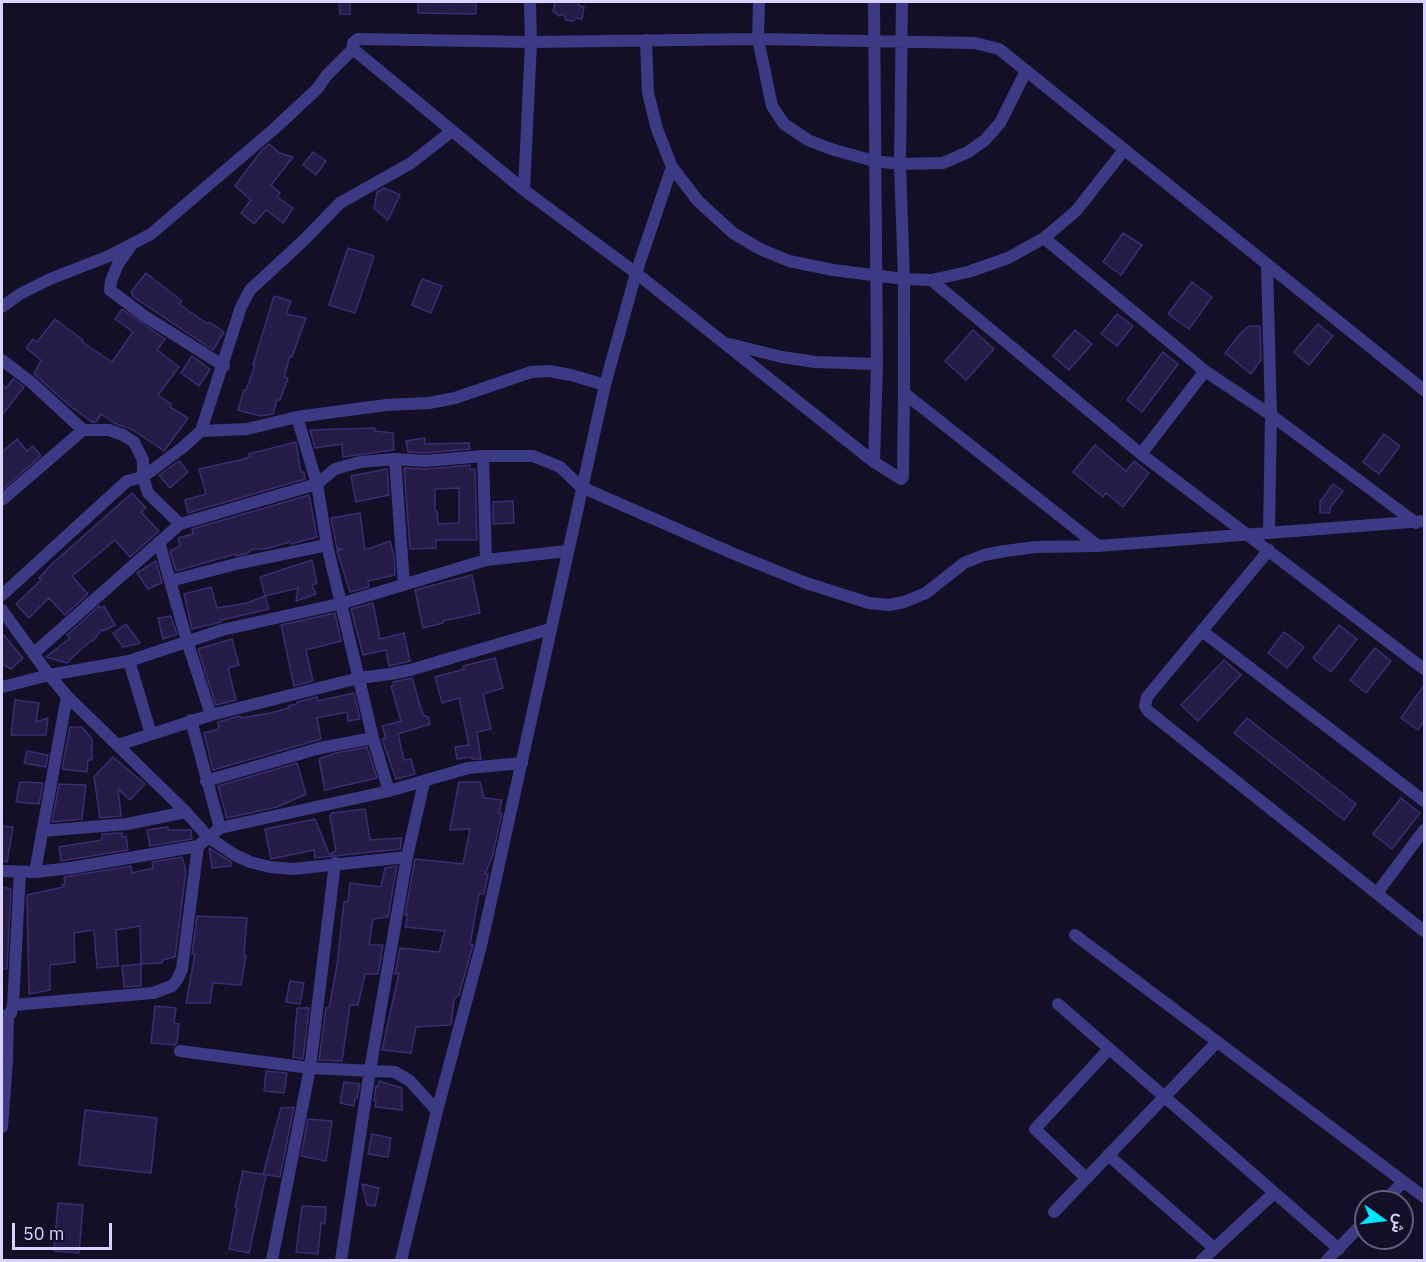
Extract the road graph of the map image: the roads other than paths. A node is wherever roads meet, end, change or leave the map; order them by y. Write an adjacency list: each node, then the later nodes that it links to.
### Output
1 (530, 2): 8 (street)
2 (759, 2): 5 (street)
3 (874, 2): 7 (street)
4 (902, 2): 9 (street)
5 (758, 39): 6 (street); 7 (street); 14 (street)
6 (646, 40): 8 (street); 16 (street)
7 (875, 41): 9 (street); 14 (street)
8 (531, 42): 10 (street); 17 (street)
9 (902, 42): 11 (street); 15 (street)
10 (353, 48): 12 (street); 19 (street)
11 (1026, 71): 13 (street); 15 (street)
12 (452, 131): 17 (street); 29 (street)
13 (1124, 150): 18 (street); 20 (street)
14 (874, 160): 15 (street); 22 (street)
15 (900, 164): 23 (street)
16 (672, 167): 21 (street); 22 (street)
17 (524, 190): 21 (street)
18 (1044, 238): 24 (street); 30 (street)
19 (130, 246): 25 (street); 29 (street)
20 (1267, 265): 32 (street); 34 (street)
21 (636, 273): 26 (street); 31 (street)
22 (876, 275): 23 (street); 28 (street)
23 (904, 279): 24 (street); 33 (street)
24 (931, 280): 38 (street)
25 (2, 307)
26 (725, 343): 28 (street); 41 (street)
27 (2, 360): 36 (street)
28 (877, 363): 41 (street)
29 (224, 366): 37 (street)
30 (1205, 371): 34 (street); 38 (street)
31 (605, 385): 35 (street); 44 (street)
32 (1425, 390)
33 (904, 393): 41 (street); 52 (street)
34 (1271, 416): 47 (street); 49 (street)
35 (297, 417): 37 (street); 43 (street)
36 (83, 430): 42 (street); 45 (street)
37 (201, 431): 42 (street)
38 (1141, 454): 48 (street)
39 (483, 456): 40 (street); 44 (street); 55 (street)
40 (396, 459): 43 (street); 57 (street)
41 (874, 462)
42 (143, 477): 46 (street); 58 (street)
43 (318, 484): 46 (street); 51 (street)
44 (581, 487): 52 (street); 54 (street)
45 (2, 500)
46 (180, 524): 50 (street)
47 (1421, 524): 49 (street)
48 (1247, 533): 49 (street); 52 (street); 53 (street)
49 (1269, 533)
50 (159, 542): 56 (street); 64 (street)
51 (327, 545): 56 (street); 59 (street)
52 (1098, 546)
53 (1269, 550): 62 (street); 66 (street)
54 (567, 551): 55 (street); 61 (street)
55 (486, 560): 57 (street)
56 (170, 581): 63 (street)
57 (404, 585): 59 (street)
58 (2, 595)
59 (343, 603): 63 (street); 68 (street)
60 (2, 610): 64 (street)
61 (550, 628): 68 (street); 76 (street)
62 (1202, 631): 80 (street); 92 (street)
63 (187, 641): 65 (street); 71 (street)
64 (34, 653): 67 (street)
65 (129, 661): 67 (street); 73 (street)
66 (1425, 669)
67 (49, 675): 69 (street); 70 (street)
68 (359, 678): 71 (street); 74 (street)
69 (2, 687)
70 (67, 696): 75 (street); 84 (street)
71 (211, 714): 72 (street)
72 (191, 720): 73 (street); 77 (street)
73 (151, 734): 75 (street)
74 (374, 738): 77 (street); 79 (street)
75 (118, 745): 81 (street)
76 (522, 763): 78 (street); 103 (street)
77 (206, 781): 82 (street)
78 (424, 782): 79 (street); 87 (street)
79 (388, 791): 82 (street)
80 (1425, 801)
81 (186, 812): 84 (street); 85 (street)
82 (220, 828): 85 (street)
83 (1425, 830): 92 (street)
84 (42, 831): 90 (street)
85 (207, 837): 86 (street); 88 (street)
86 (198, 846): 90 (street); 96 (street)
87 (407, 857): 88 (street); 101 (street)
88 (335, 863): 100 (street)
89 (2, 871): 91 (street)
90 (35, 872): 91 (street)
91 (20, 873): 96 (street)
92 (1377, 893): 93 (street)
93 (1425, 931)
94 (1075, 935): 97 (street)
95 (1058, 1004): 98 (street)
96 (7, 1012): 104 (street)
97 (1217, 1042): 102 (street); 107 (street)
98 (1109, 1049): 102 (street); 106 (street)
99 (180, 1051): 100 (street)
100 (310, 1068): 101 (street); 115 (street)
101 (370, 1070): 103 (street); 116 (street)
102 (1165, 1097): 105 (street); 109 (street)
103 (437, 1111): 117 (street)
104 (2, 1126)
105 (1108, 1155): 106 (street); 113 (street)
106 (1086, 1178): 111 (street)
107 (1403, 1182): 108 (street); 110 (street)
108 (1395, 1190)
109 (1274, 1192): 113 (street); 114 (street)
110 (1425, 1197)
111 (1054, 1212)
112 (1354, 1233): 114 (street)
113 (1214, 1248): 118 (street)
114 (1339, 1249): 119 (street)
115 (272, 1260)
116 (341, 1260)
117 (401, 1260)
118 (1202, 1260)
119 (1328, 1260)

